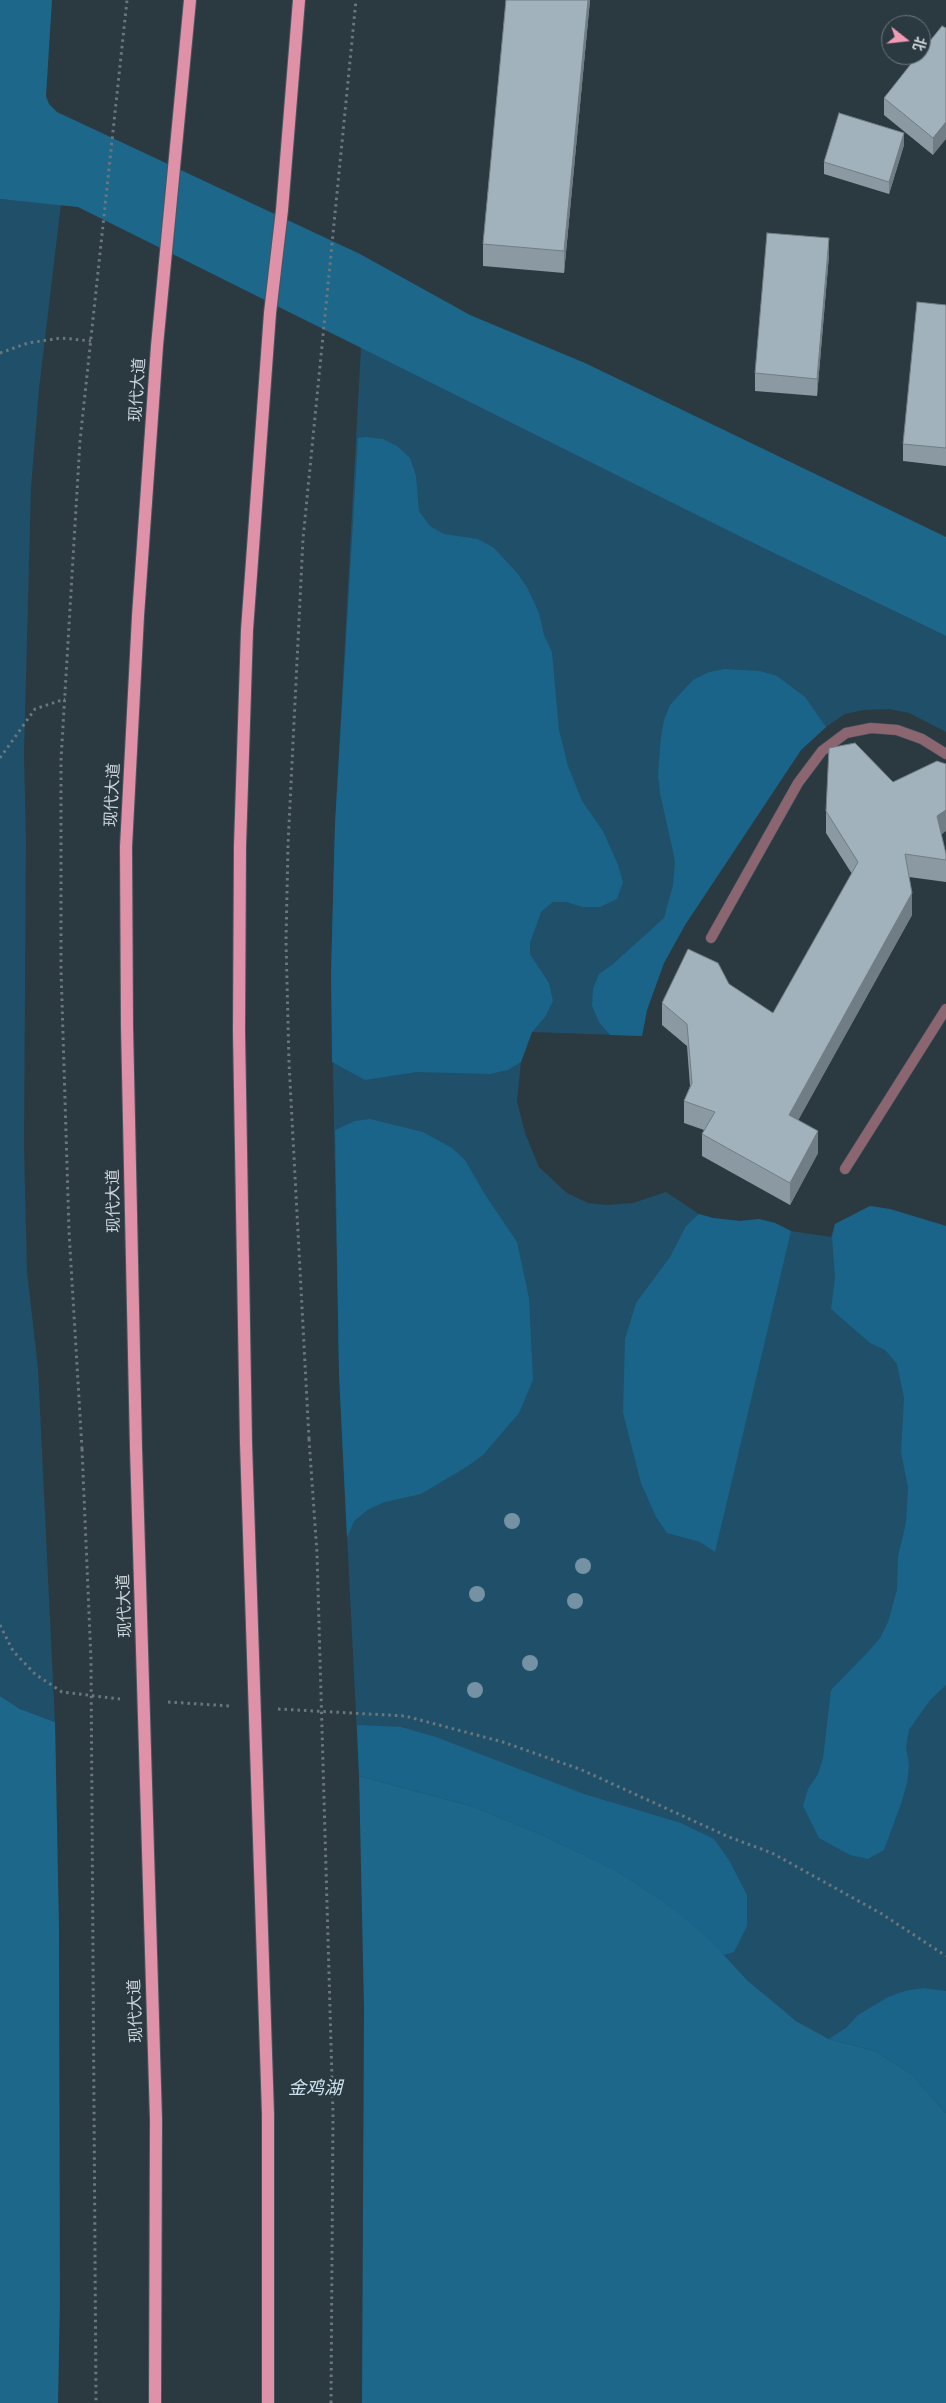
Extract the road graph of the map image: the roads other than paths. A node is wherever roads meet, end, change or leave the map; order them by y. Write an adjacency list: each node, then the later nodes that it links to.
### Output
1 (190, 0): 7 (main road, 现代大道, bridge)
2 (299, 0): 8 (main road, bridge)
3 (946, 754): 4 (street)
4 (711, 938)
5 (946, 1009): 6 (street)
6 (845, 1169)
7 (155, 2403)
8 (268, 2403)

